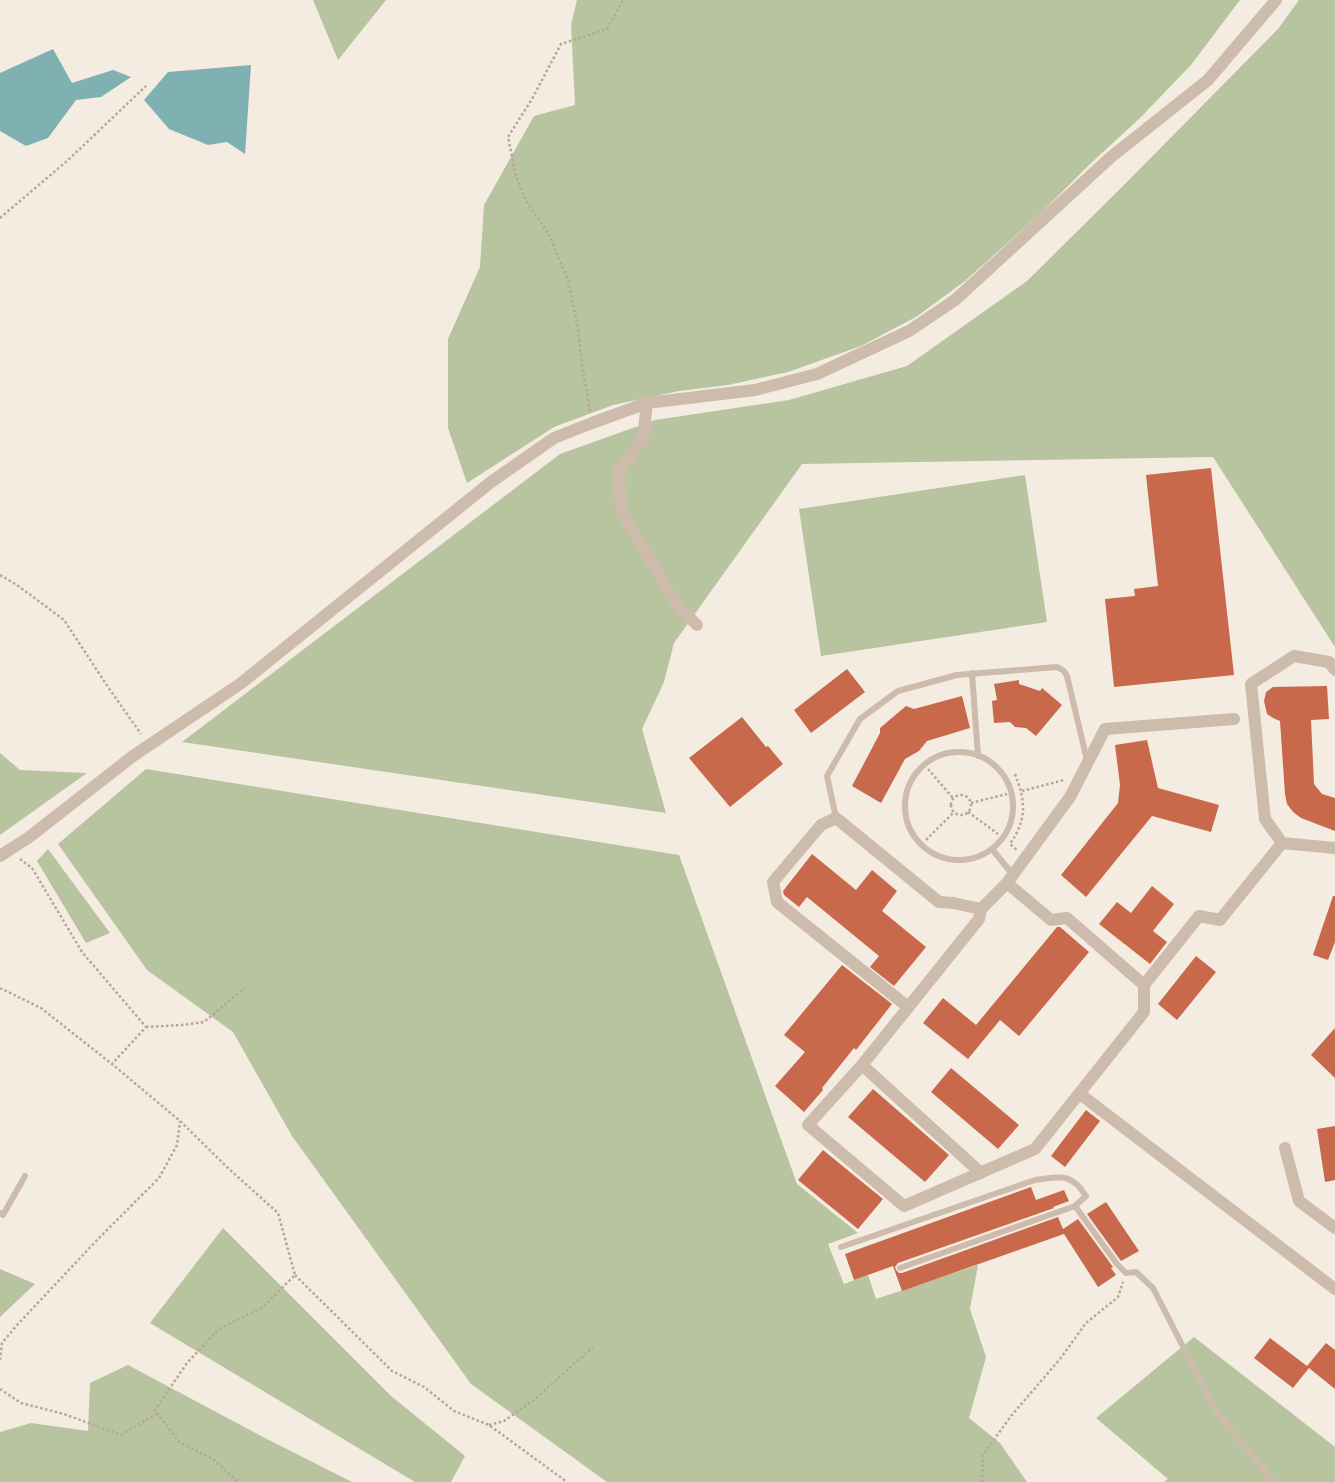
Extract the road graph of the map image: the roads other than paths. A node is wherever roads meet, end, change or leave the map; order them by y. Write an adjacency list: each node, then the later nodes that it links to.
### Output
1 (1276, 0): 2 (street)
2 (646, 403): 3 (street); 13 (street)
3 (697, 625)
4 (1335, 670): 10 (street)
5 (972, 674): 7 (lane); 8 (lane); 9 (lane)
6 (1234, 718): 8 (street)
7 (978, 756): 12 (lane); 12 (lane)
8 (1088, 763): 14 (street)
9 (836, 818): 15 (street); 17 (street)
10 (1282, 843): 11 (street); 16 (street)
11 (1335, 848)
12 (992, 849): 14 (lane)
13 (4, 854)
14 (1010, 879): 15 (street); 16 (street)
15 (981, 908): 17 (street)
16 (1144, 985): 19 (street)
17 (908, 1007): 18 (street)
18 (862, 1065): 21 (street); 21 (street)
19 (1080, 1094): 21 (street); 28 (street)
20 (1285, 1148): 25 (street)
21 (981, 1173)
22 (25, 1176): 24 (lane)
23 (1075, 1206): 26 (lane); 27 (lane); 29 (lane)
24 (0, 1213)
25 (1335, 1228)
26 (841, 1247)
27 (900, 1268)
28 (1335, 1289)
29 (1274, 1482)

